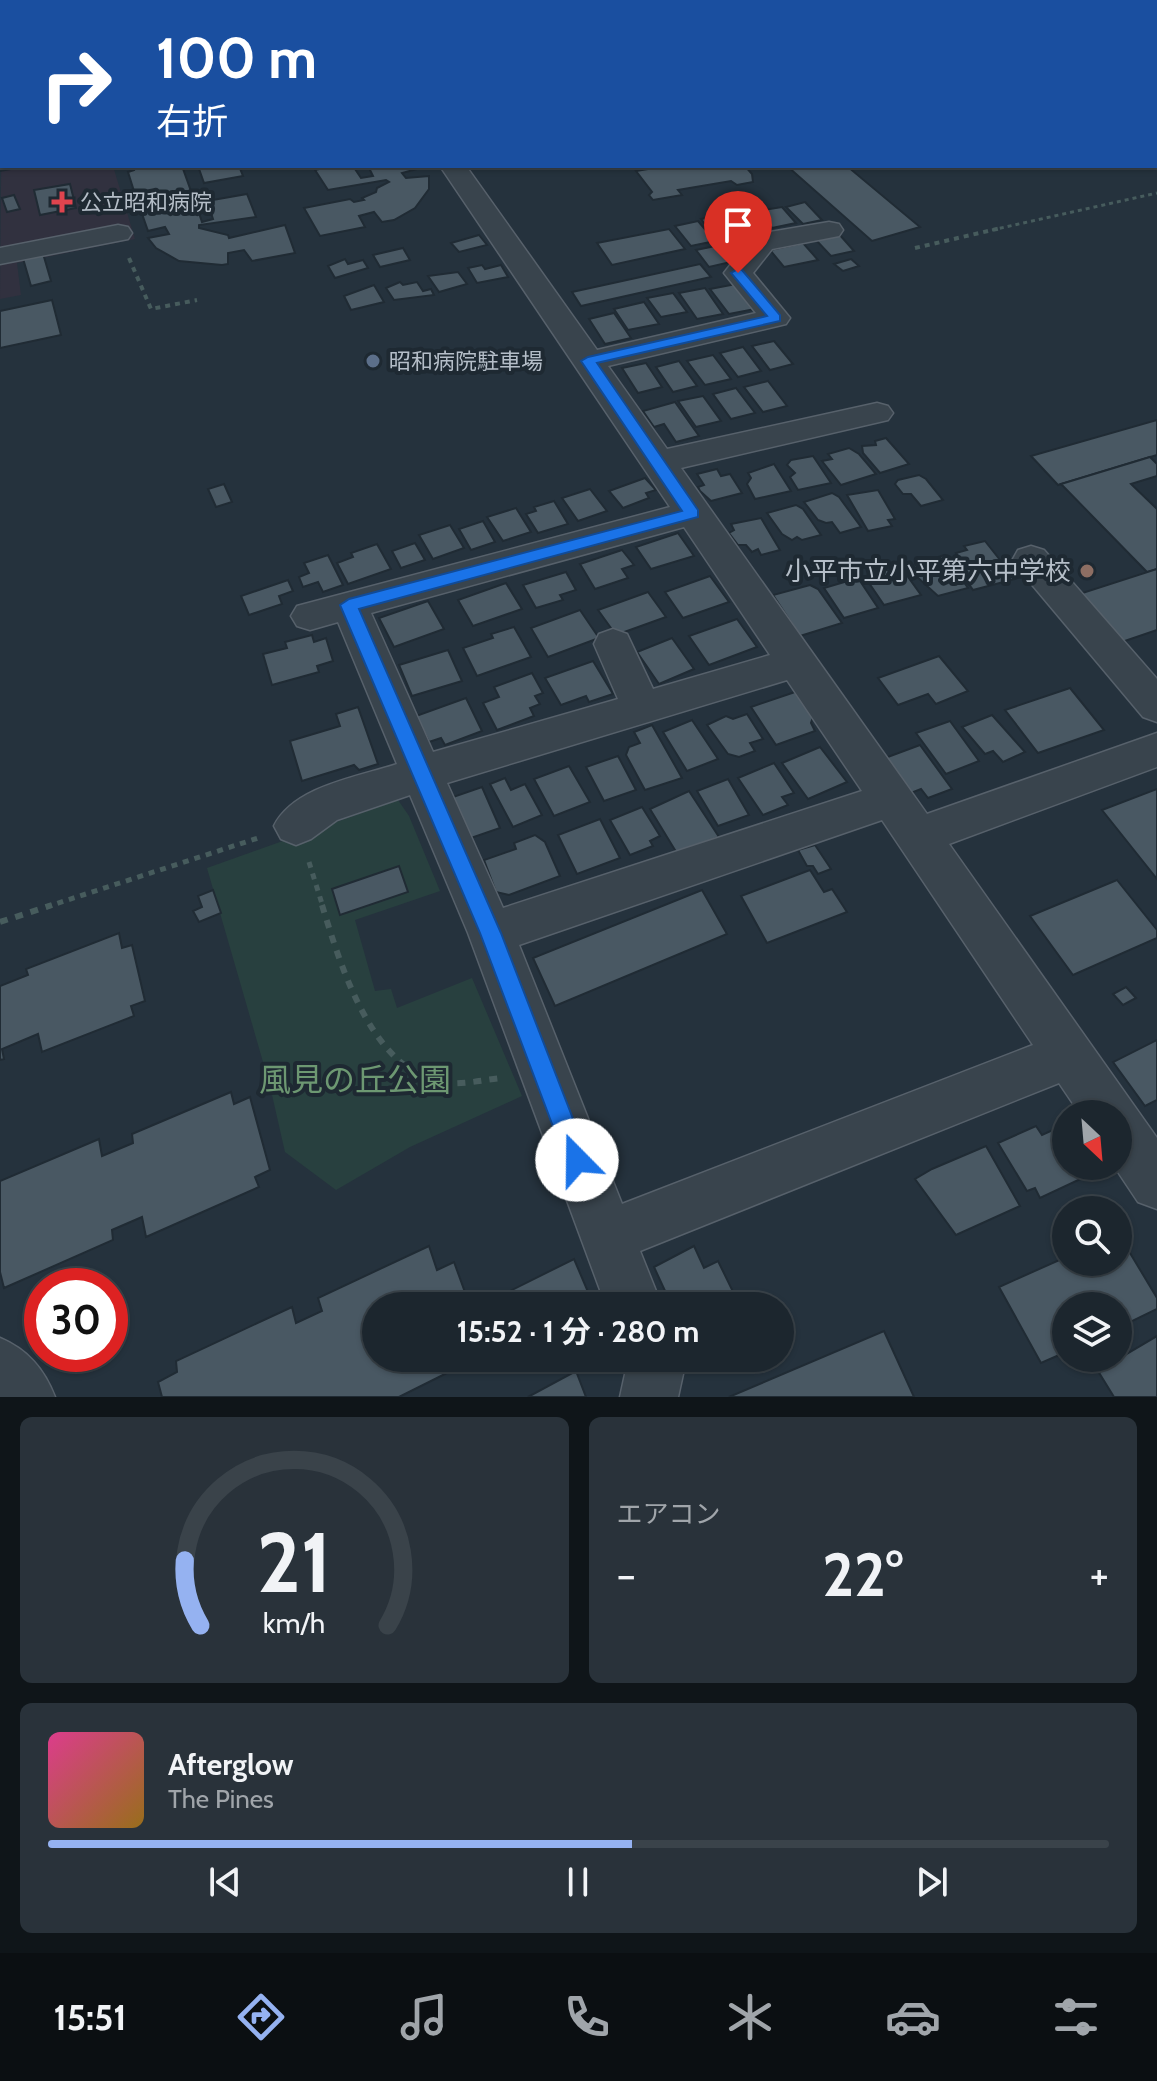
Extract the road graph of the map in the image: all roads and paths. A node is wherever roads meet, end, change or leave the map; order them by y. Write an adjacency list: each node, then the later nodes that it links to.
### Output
1 (454, 168): 10 (street)
2 (1157, 193): 7 (path)
3 (741, 216): 6 (street)
4 (829, 230): 6 (street)
5 (118, 233): 8 (street); 9 (path)
6 (763, 242): 10 (street)
7 (915, 248)
8 (0, 256)
9 (197, 300)
10 (588, 361): 12 (street)
11 (877, 413): 12 (street)
12 (657, 462): 13 (street)
13 (692, 513): 16 (street); 20 (street)
14 (1031, 559): 18 (street)
15 (613, 644): 17 (street)
16 (796, 662): 17 (street); 21 (street)
17 (641, 706): 20 (street)
18 (1157, 706)
19 (1157, 750): 22 (street)
20 (422, 773): 23 (street); 25 (street)
21 (892, 799): 22 (street); 25 (street)
22 (918, 836): 26 (street)
23 (301, 840): 24 (path); 27 (path)
24 (0, 922)
25 (491, 933): 27 (street)
26 (1069, 1055): 28 (street); 31 (street)
27 (546, 1084): 31 (street)
28 (1100, 1100)
29 (1132, 1146): 30 (street)
30 (1157, 1183)
31 (608, 1237): 32 (street)
32 (629, 1292)
33 (0, 1367): 35 (street)
34 (654, 1372): 36 (street)
35 (26, 1397)
36 (649, 1397)

